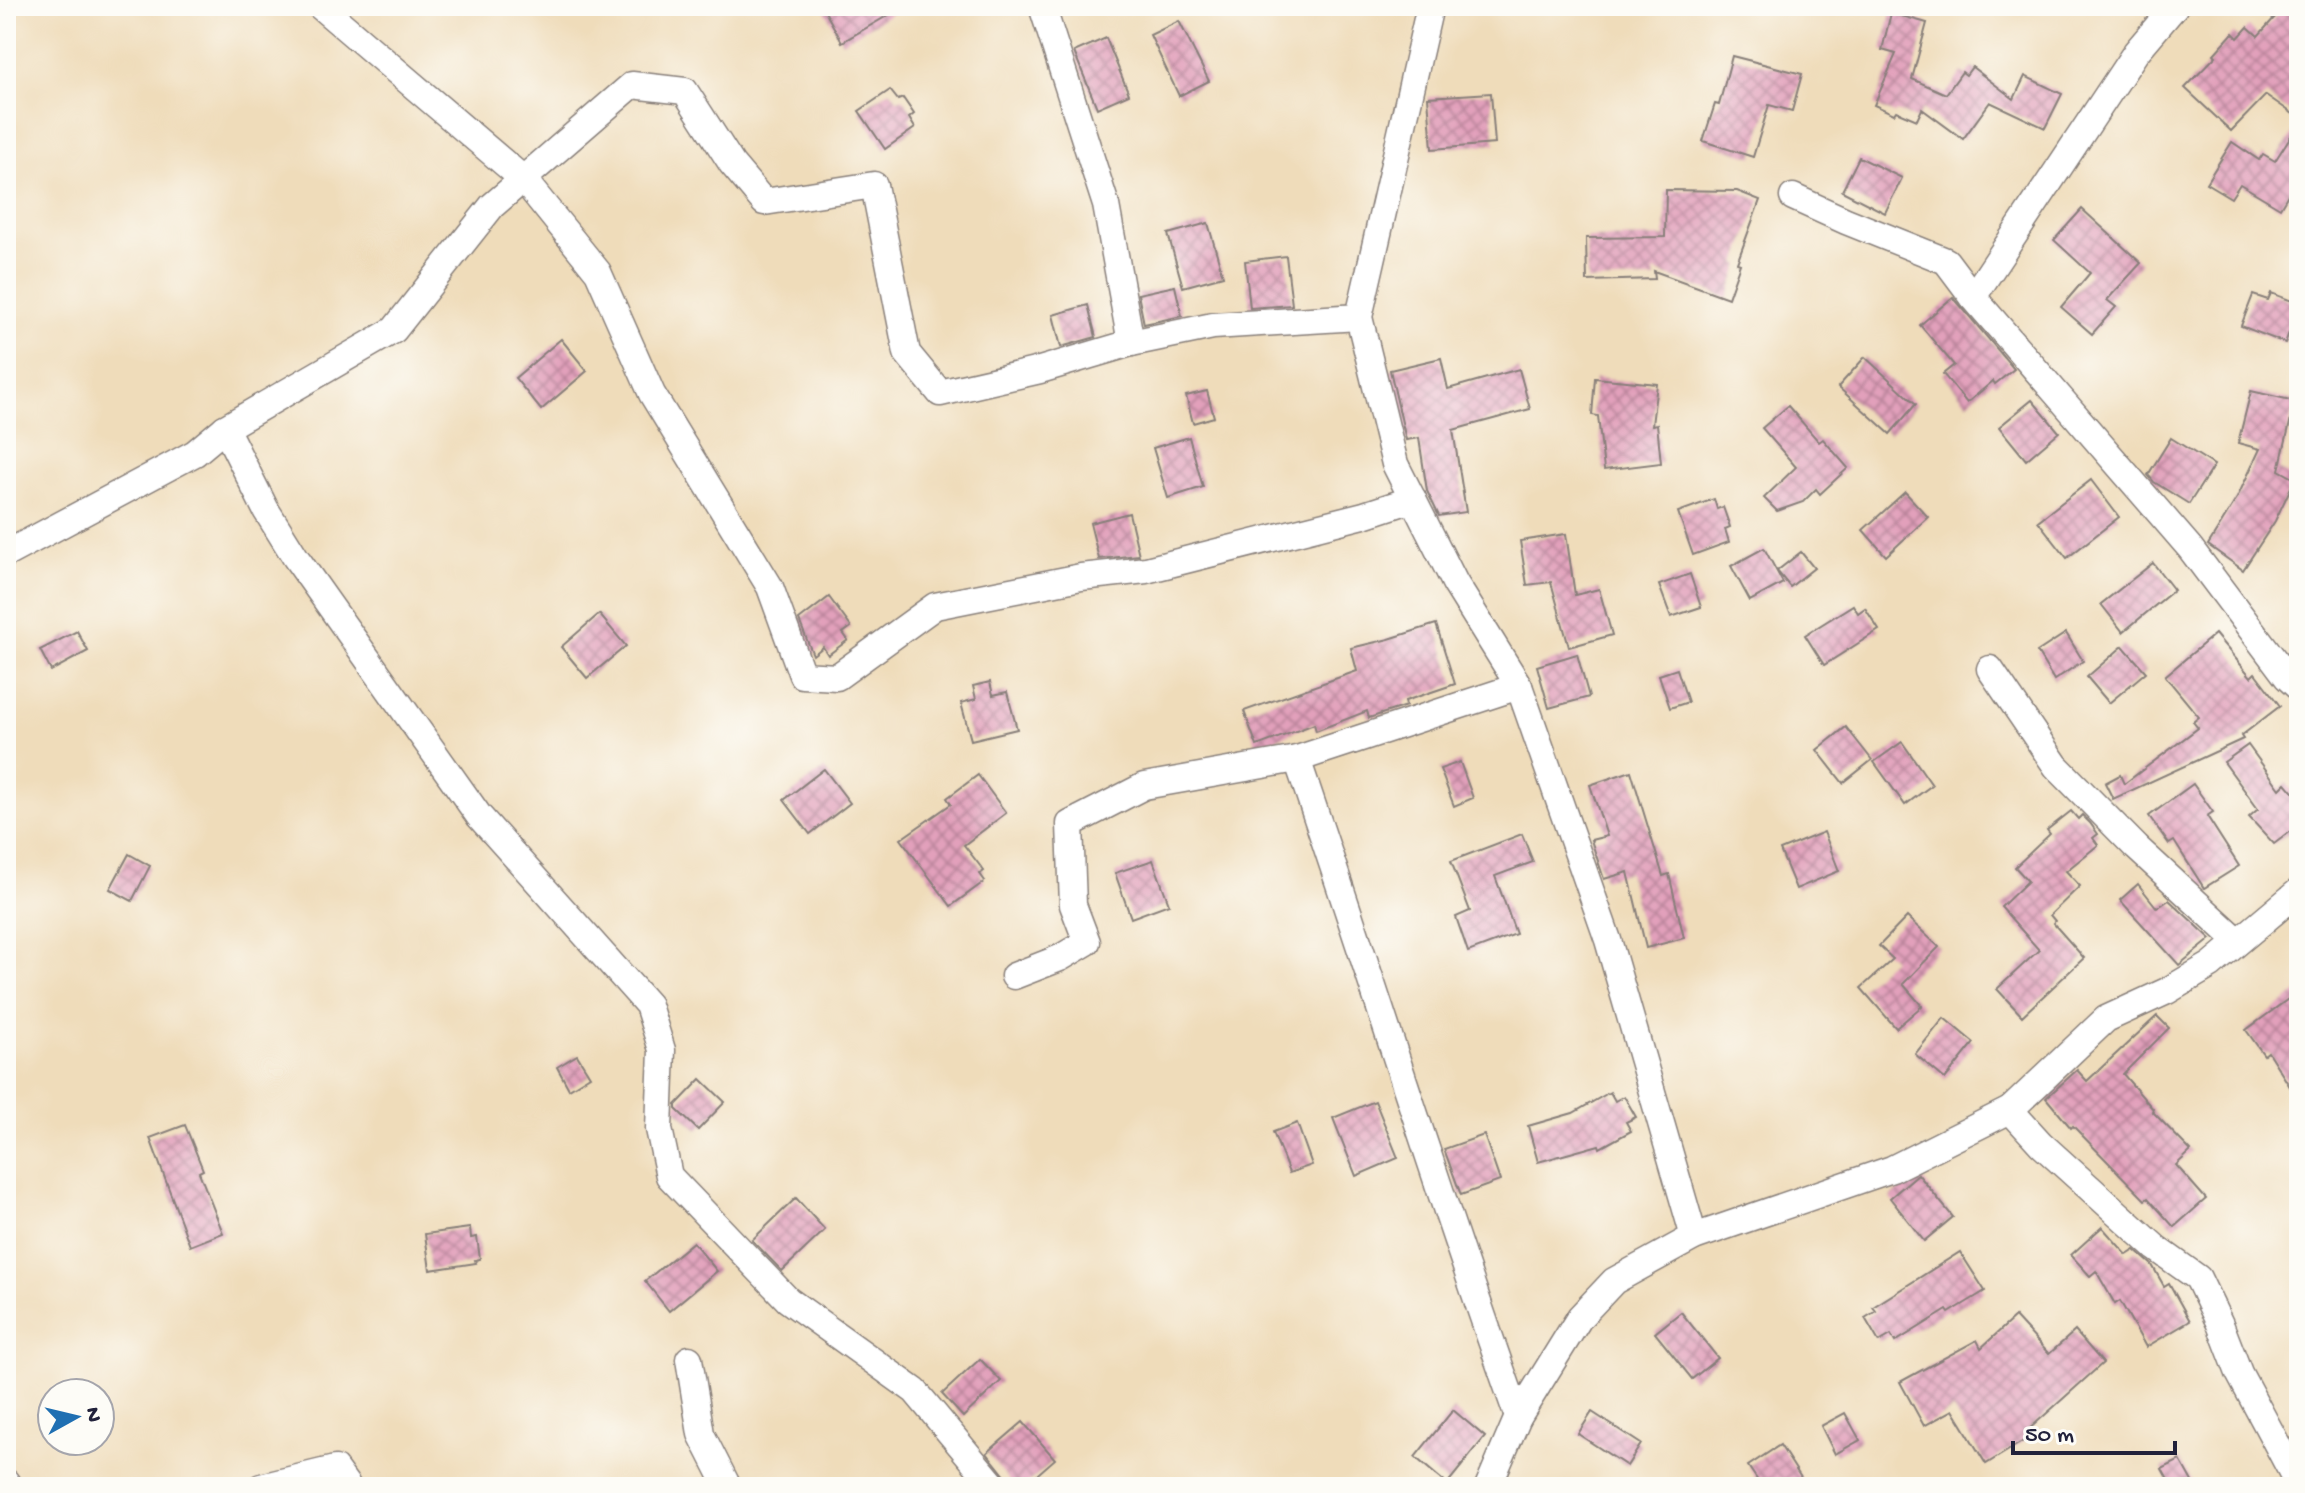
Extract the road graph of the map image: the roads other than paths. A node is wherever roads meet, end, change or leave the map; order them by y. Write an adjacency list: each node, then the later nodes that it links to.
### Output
1 (320, 6): 5 (street)
2 (1042, 6): 9 (street)
3 (1430, 6): 8 (street)
4 (2175, 6): 7 (street)
5 (523, 179): 9 (street); 10 (street); 11 (street)
6 (1793, 197): 7 (street)
7 (1973, 297): 15 (street)
8 (1359, 317): 9 (street); 11 (street)
9 (1131, 343)
10 (225, 428): 12 (street); 28 (street)
11 (1413, 499): 14 (street)
12 (6, 554)
13 (1990, 669): 18 (street)
14 (1519, 686): 16 (street); 21 (street)
15 (2299, 688)
16 (1297, 759): 19 (street); 23 (street)
17 (2299, 891): 18 (street)
18 (2238, 941): 20 (street)
19 (1014, 976)
20 (2010, 1110): 21 (street); 24 (street)
21 (1694, 1237): 23 (street)
22 (689, 1359): 27 (street)
23 (1518, 1417): 29 (street)
24 (2299, 1481)
25 (261, 1487): 26 (street)
26 (348, 1487)
27 (728, 1487)
28 (995, 1487)
29 (1488, 1487)

